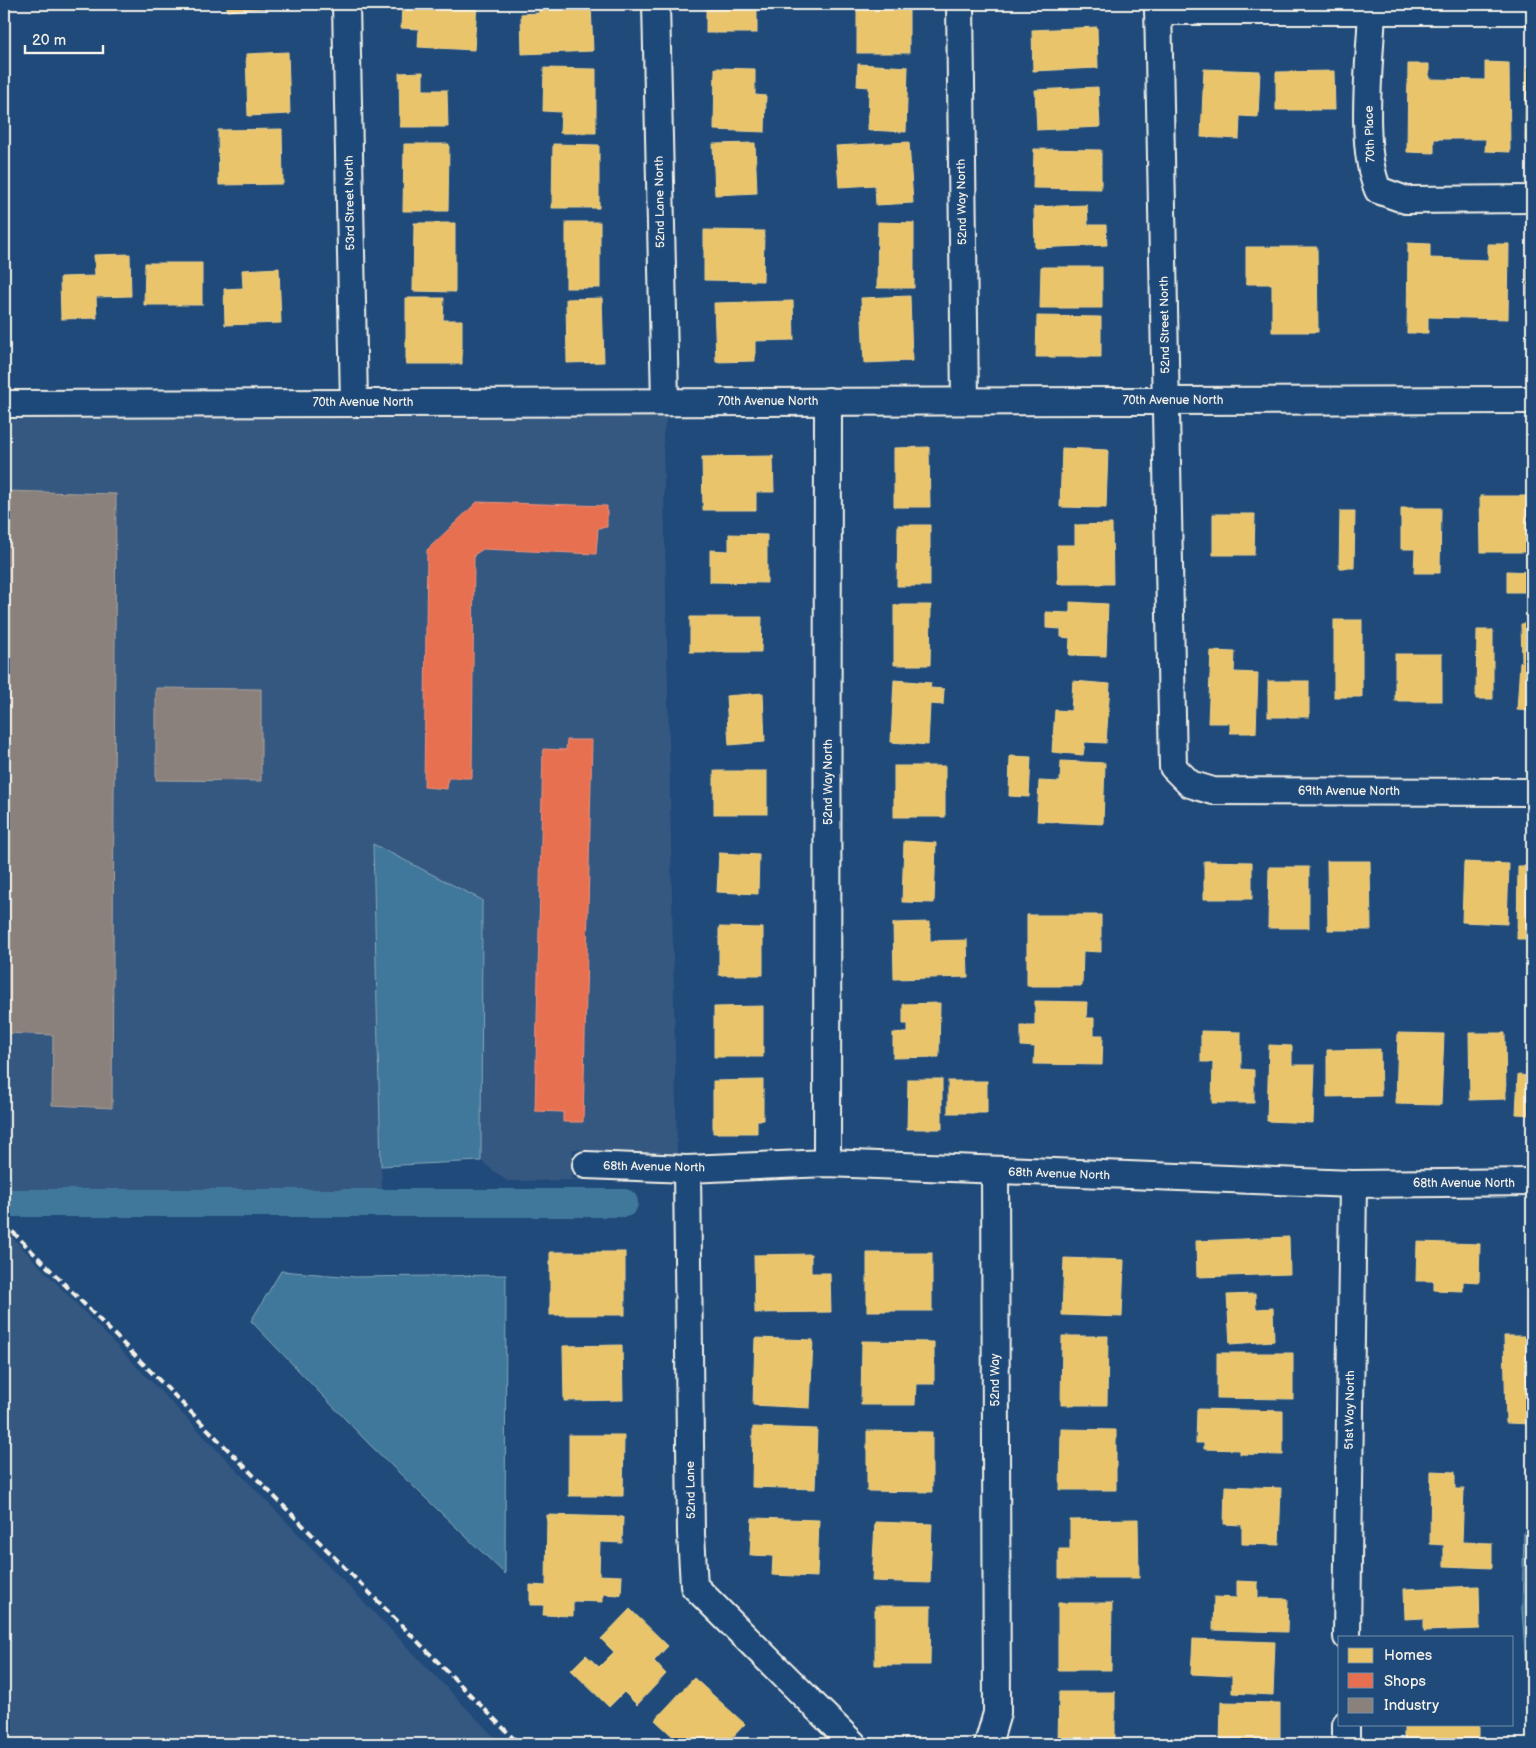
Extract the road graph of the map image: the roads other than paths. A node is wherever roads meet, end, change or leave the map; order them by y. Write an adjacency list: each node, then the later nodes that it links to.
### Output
1 (346, 4): 13 (street, 53rd Street North)
2 (656, 4): 11 (street, 52nd Lane North)
3 (960, 4): 8 (street, 52nd Way North)
4 (1158, 8): 6 (street); 9 (street, 52nd Street North)
5 (1531, 9): 6 (street)
6 (1372, 12): 7 (street, 70th Place)
7 (1532, 199)
8 (965, 400): 9 (street, 70th Avenue North); 12 (street, 70th Avenue North)
9 (1166, 400): 10 (street, 70th Avenue North); 15 (street, 52nd Street North)
10 (1532, 400)
11 (665, 401): 12 (street, 70th Avenue North); 13 (street, 70th Avenue North)
12 (828, 401): 17 (street, 52nd Way North)
13 (354, 402): 14 (street, 70th Avenue North)
14 (4, 404)
15 (1173, 767): 16 (street, 69th Avenue North)
16 (1532, 792)
17 (827, 1163): 19 (street, 68th Avenue North); 20 (street, 68th Avenue North)
18 (586, 1165): 19 (street, 68th Avenue North)
19 (687, 1169): 25 (street, 52nd Lane)
20 (995, 1171): 22 (street, 68th Avenue North); 26 (street, 52nd Way)
21 (1532, 1182): 22 (street, 68th Avenue North)
22 (1353, 1184): 23 (street, 51st Way North)
23 (1347, 1636)
24 (1346, 1726): 27 (street)
25 (853, 1744)
26 (988, 1744)
27 (1346, 1744)

